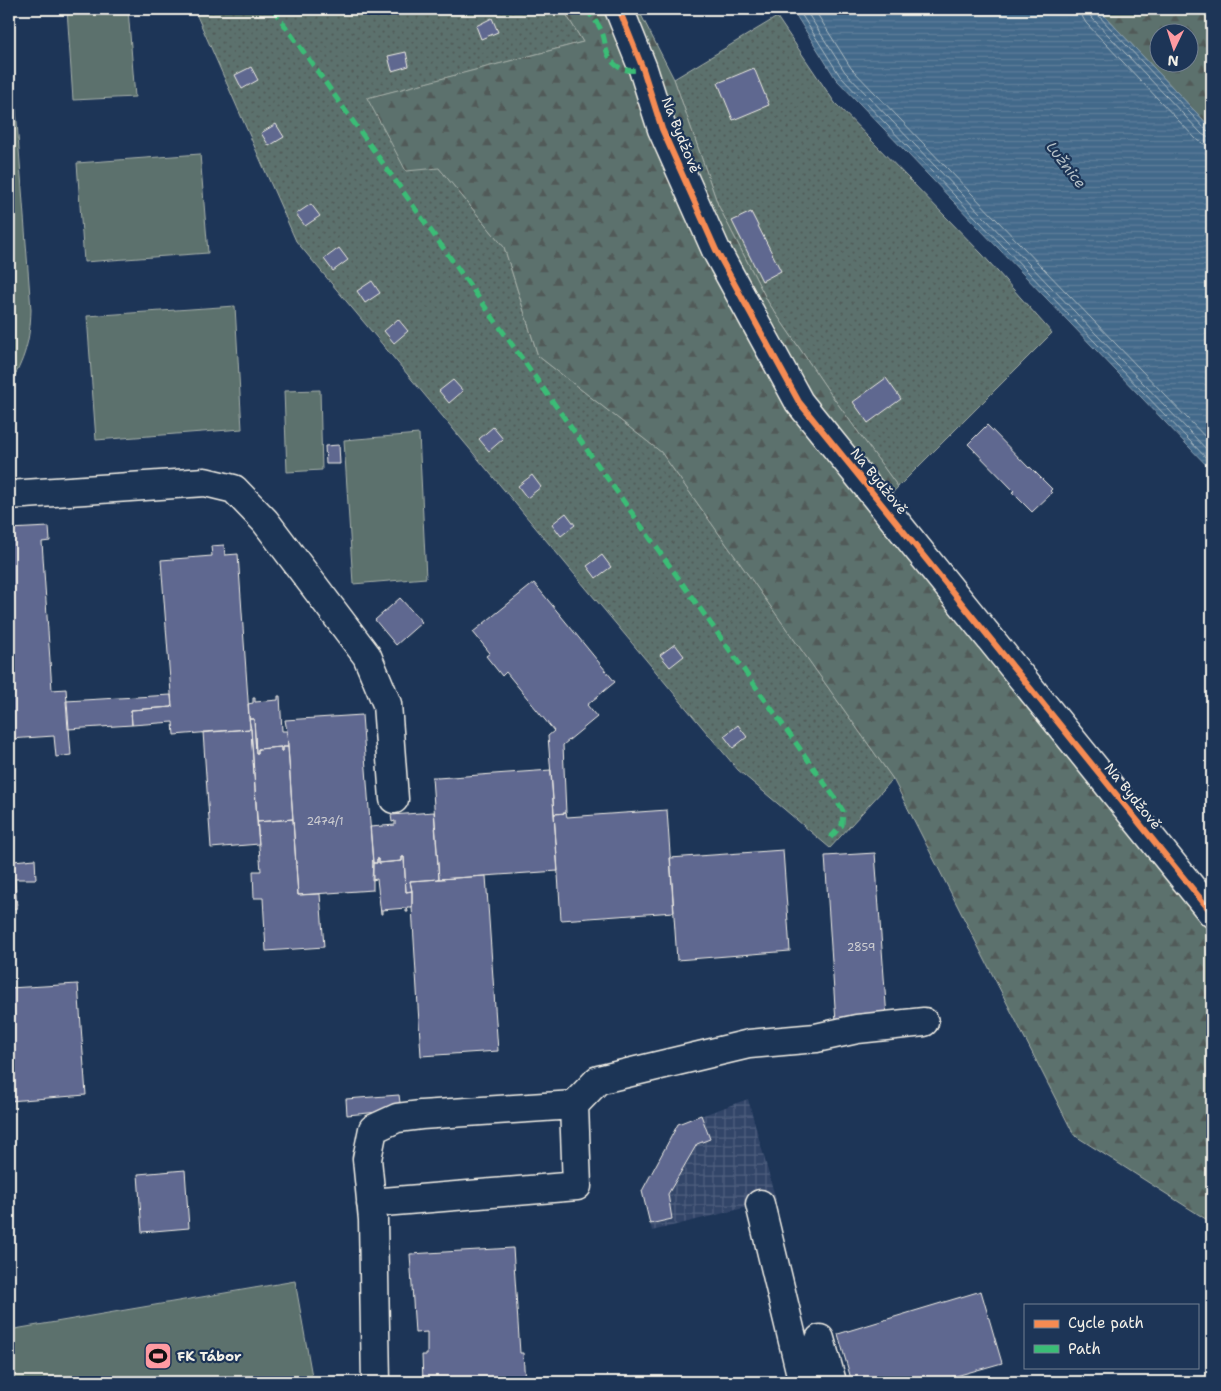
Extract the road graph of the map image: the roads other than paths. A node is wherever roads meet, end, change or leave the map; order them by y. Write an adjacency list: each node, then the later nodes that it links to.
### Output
1 (619, 9): 4 (street, Na Bydžově)
2 (9, 496): 3 (street)
3 (394, 799)
4 (1212, 913)
5 (924, 1022): 6 (street)
6 (574, 1105): 7 (street); 7 (street)
7 (371, 1203): 10 (street)
8 (760, 1204): 11 (street)
9 (820, 1339): 12 (street)
10 (376, 1382)
11 (809, 1382)
12 (832, 1382)

